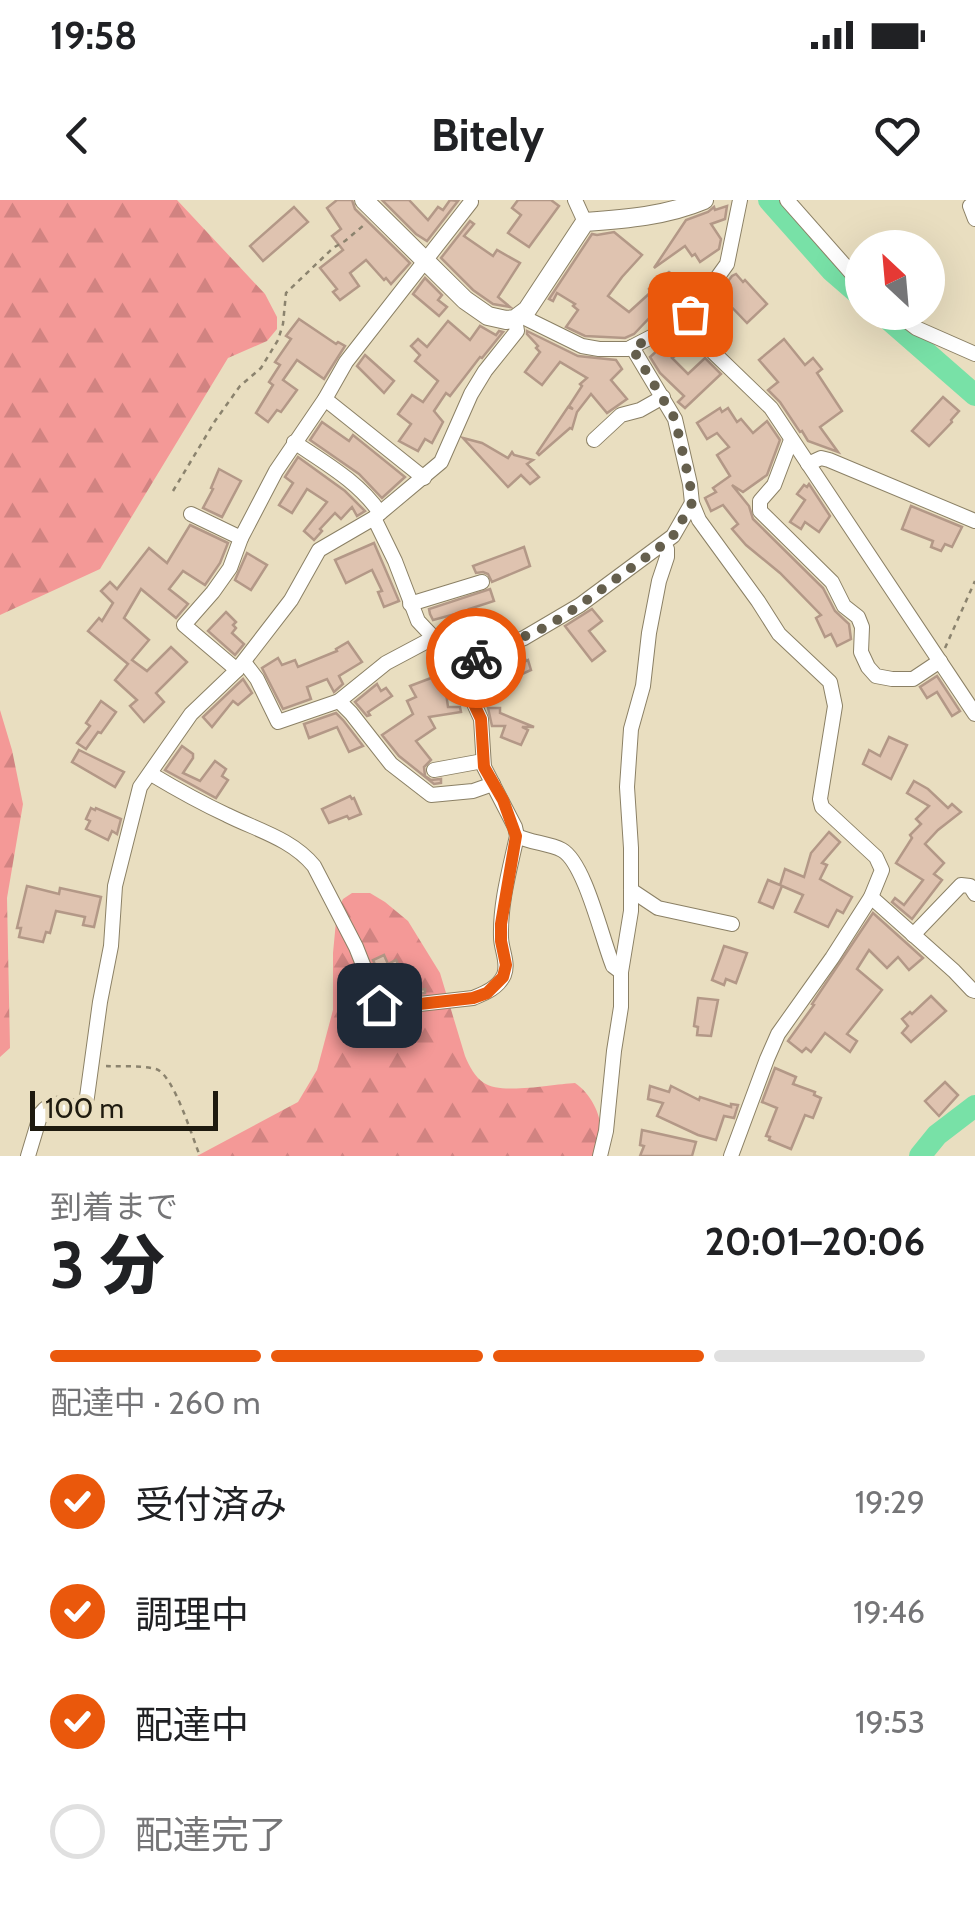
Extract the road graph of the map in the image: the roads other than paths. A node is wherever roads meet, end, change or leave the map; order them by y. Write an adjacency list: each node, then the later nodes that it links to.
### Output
1 (575, 200): 9 (street)
2 (704, 200): 9 (main road)
3 (740, 200): 13 (street)
4 (787, 200): 11 (street)
5 (471, 202): 10 (street)
6 (975, 204): 8 (street)
7 (370, 207): 10 (main road)
8 (975, 219)
9 (585, 222): 12 (main road)
10 (425, 262): 12 (main road); 18 (street)
11 (845, 266)
12 (518, 317): 15 (street); 23 (street)
13 (686, 319): 15 (street); 20 (street)
14 (921, 330): 16 (street)
15 (632, 348): 17 (street)
16 (975, 354)
17 (663, 397): 19 (street); 24 (street)
18 (325, 399): 21 (street); 23 (street)
19 (594, 440)
20 (791, 440): 22 (street); 33 (street)
21 (294, 442): 26 (street); 28 (street)
22 (808, 464): 27 (street); 33 (street)
23 (424, 478): 26 (street)
24 (692, 503): 29 (street); 45 (street)
25 (191, 514): 28 (street)
26 (377, 516): 31 (street); 34 (street)
27 (975, 521)
28 (241, 538): 34 (street)
29 (664, 544): 35 (street); 43 (street)
30 (482, 582): 31 (street)
31 (410, 604): 32 (street)
32 (433, 638): 35 (street); 36 (street)
33 (940, 661): 37 (street)
34 (240, 666): 36 (street); 40 (street)
35 (456, 666): 38 (street)
36 (338, 701): 41 (street)
37 (975, 714)
38 (483, 761): 39 (street); 41 (street)
39 (434, 770)
40 (152, 774): 42 (street); 50 (street)
41 (494, 784): 42 (street)
42 (516, 836): 48 (street)
43 (631, 890): 46 (street); 48 (street)
44 (975, 894): 47 (street)
45 (870, 897): 47 (street); 52 (street)
46 (732, 924)
47 (913, 935): 49 (street)
48 (621, 972): 51 (street)
49 (974, 993)
50 (28, 1156)
51 (600, 1156)
52 (732, 1156)

